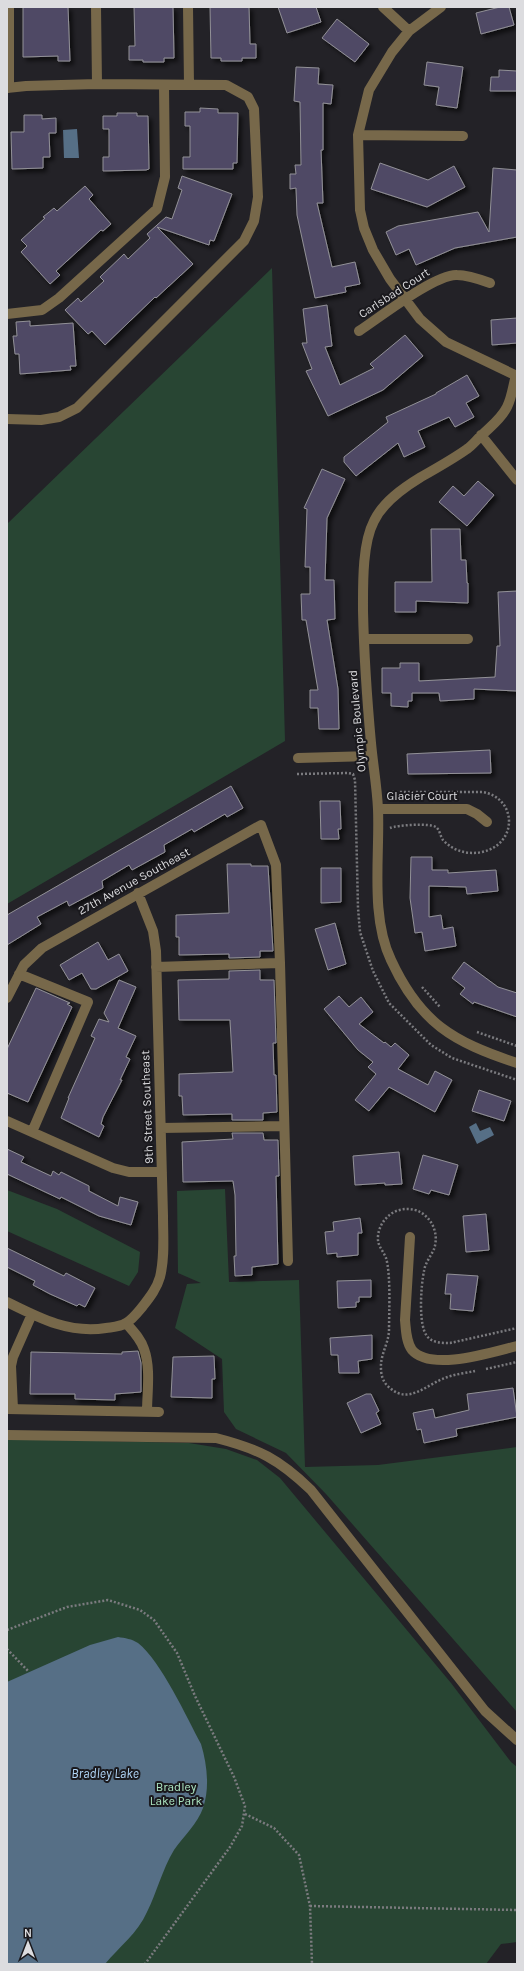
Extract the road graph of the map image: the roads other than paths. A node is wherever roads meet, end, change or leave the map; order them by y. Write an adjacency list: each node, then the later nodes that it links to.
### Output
1 (9, 7): 10 (street)
2 (96, 7): 7 (street)
3 (188, 7): 9 (street)
4 (384, 7): 6 (street)
5 (441, 7): 6 (street)
6 (410, 31): 11 (street)
7 (97, 84): 8 (street); 10 (street)
8 (164, 85): 9 (street); 15 (street)
9 (189, 85): 18 (street)
10 (8, 88)
11 (358, 135): 12 (street); 14 (street)
12 (464, 136)
13 (490, 283): 14 (street, Carlsbad Court)
14 (406, 300): 16 (street, Carlsbad Court); 17 (street)
15 (7, 314)
16 (359, 331)
17 (516, 376): 19 (street, Olympic Boulevard)
18 (7, 419)
19 (481, 435): 20 (street); 21 (street, Olympic Boulevard)
20 (517, 480)
21 (364, 639): 22 (street); 23 (street, Olympic Boulevard)
22 (468, 639)
23 (372, 756): 24 (street); 25 (street, Olympic Boulevard)
24 (298, 758)
25 (378, 809): 26 (street, Glacier Court); 32 (street, Olympic Boulevard)
26 (487, 822)
27 (138, 893): 28 (street, 27th Avenue Southeast); 29 (street, 9th Street Southeast); 30 (street, 27th Avenue Southeast)
28 (280, 963): 29 (street); 34 (street)
29 (156, 967): 35 (street, 9th Street Southeast)
30 (22, 970): 31 (street); 36 (street)
31 (7, 998)
32 (517, 1063)
33 (7, 1121): 36 (street)
34 (284, 1126): 35 (street); 39 (street)
35 (161, 1128): 37 (street, 9th Street Southeast)
36 (32, 1132): 37 (street)
37 (162, 1172): 42 (street, 9th Street Southeast)
38 (410, 1237): 43 (street)
39 (288, 1261)
40 (7, 1302): 41 (street)
41 (32, 1314): 42 (street); 44 (street)
42 (126, 1323): 45 (street)
43 (517, 1346)
44 (10, 1409): 45 (street)
45 (147, 1412): 46 (street)
46 (159, 1412)
47 (7, 1435): 48 (street)
48 (517, 1740)

